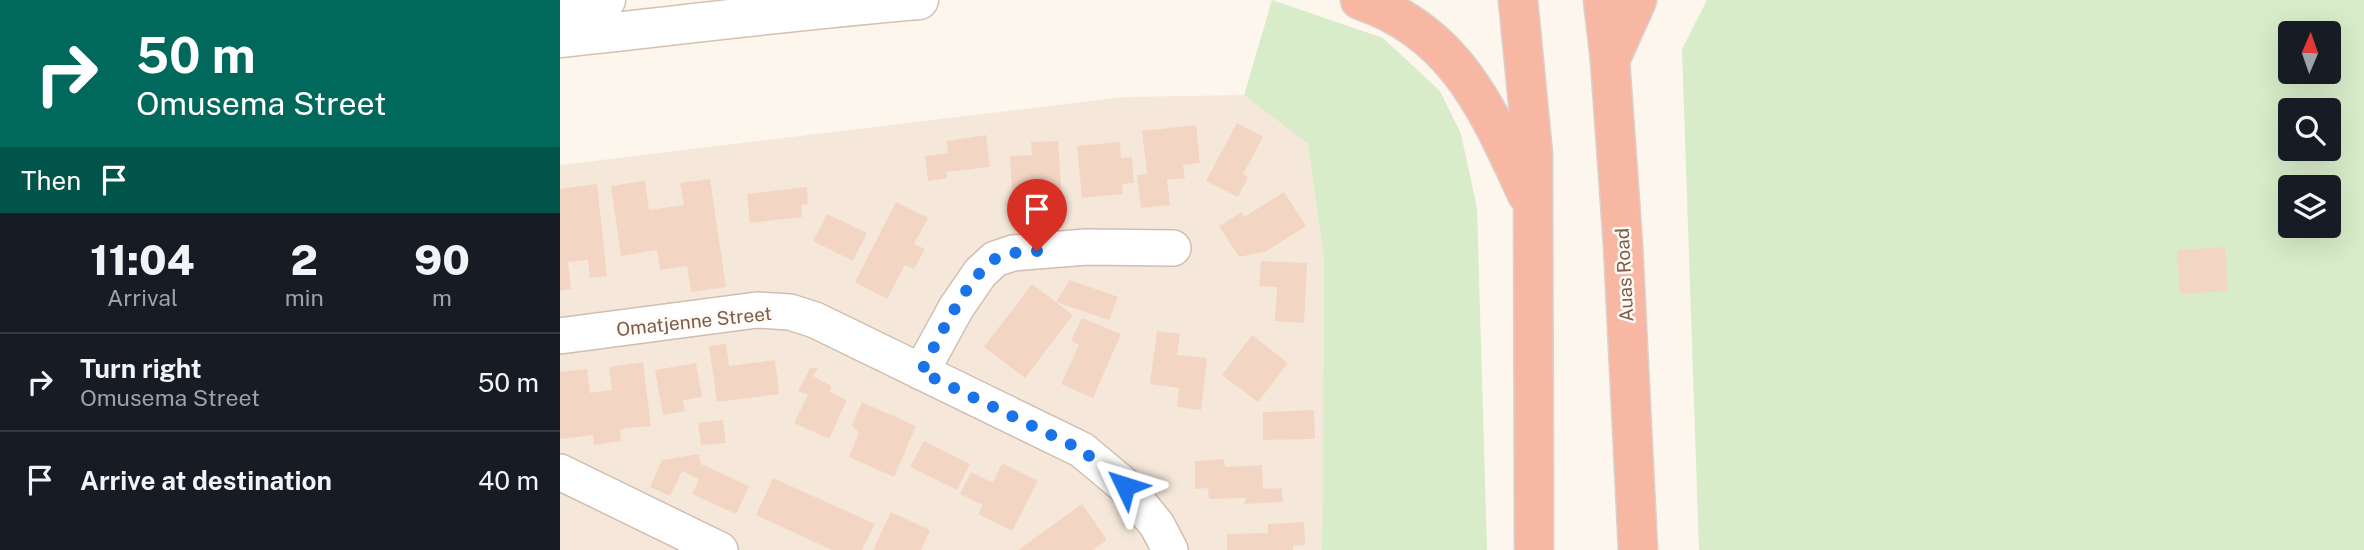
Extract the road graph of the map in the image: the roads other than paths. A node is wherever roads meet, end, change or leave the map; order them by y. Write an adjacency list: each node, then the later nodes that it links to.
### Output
1 (606, 0): 7 (street)
2 (919, 0): 8 (street)
3 (1360, 0): 10 (highway)
4 (1518, 0): 10 (highway)
5 (1603, 0): 9 (highway, Auas Road)
6 (1637, 0): 9 (highway)
7 (560, 4)
8 (560, 38)
9 (1609, 60): 18 (highway, Auas Road)
10 (1533, 205): 17 (highway)
11 (1173, 248): 13 (street)
12 (560, 336): 13 (street, Omatjenne Street)
13 (921, 372): 16 (street, Omatjenne Street)
14 (560, 472): 15 (street)
15 (720, 550)
16 (1170, 550)
17 (1534, 550)
18 (1638, 550)

